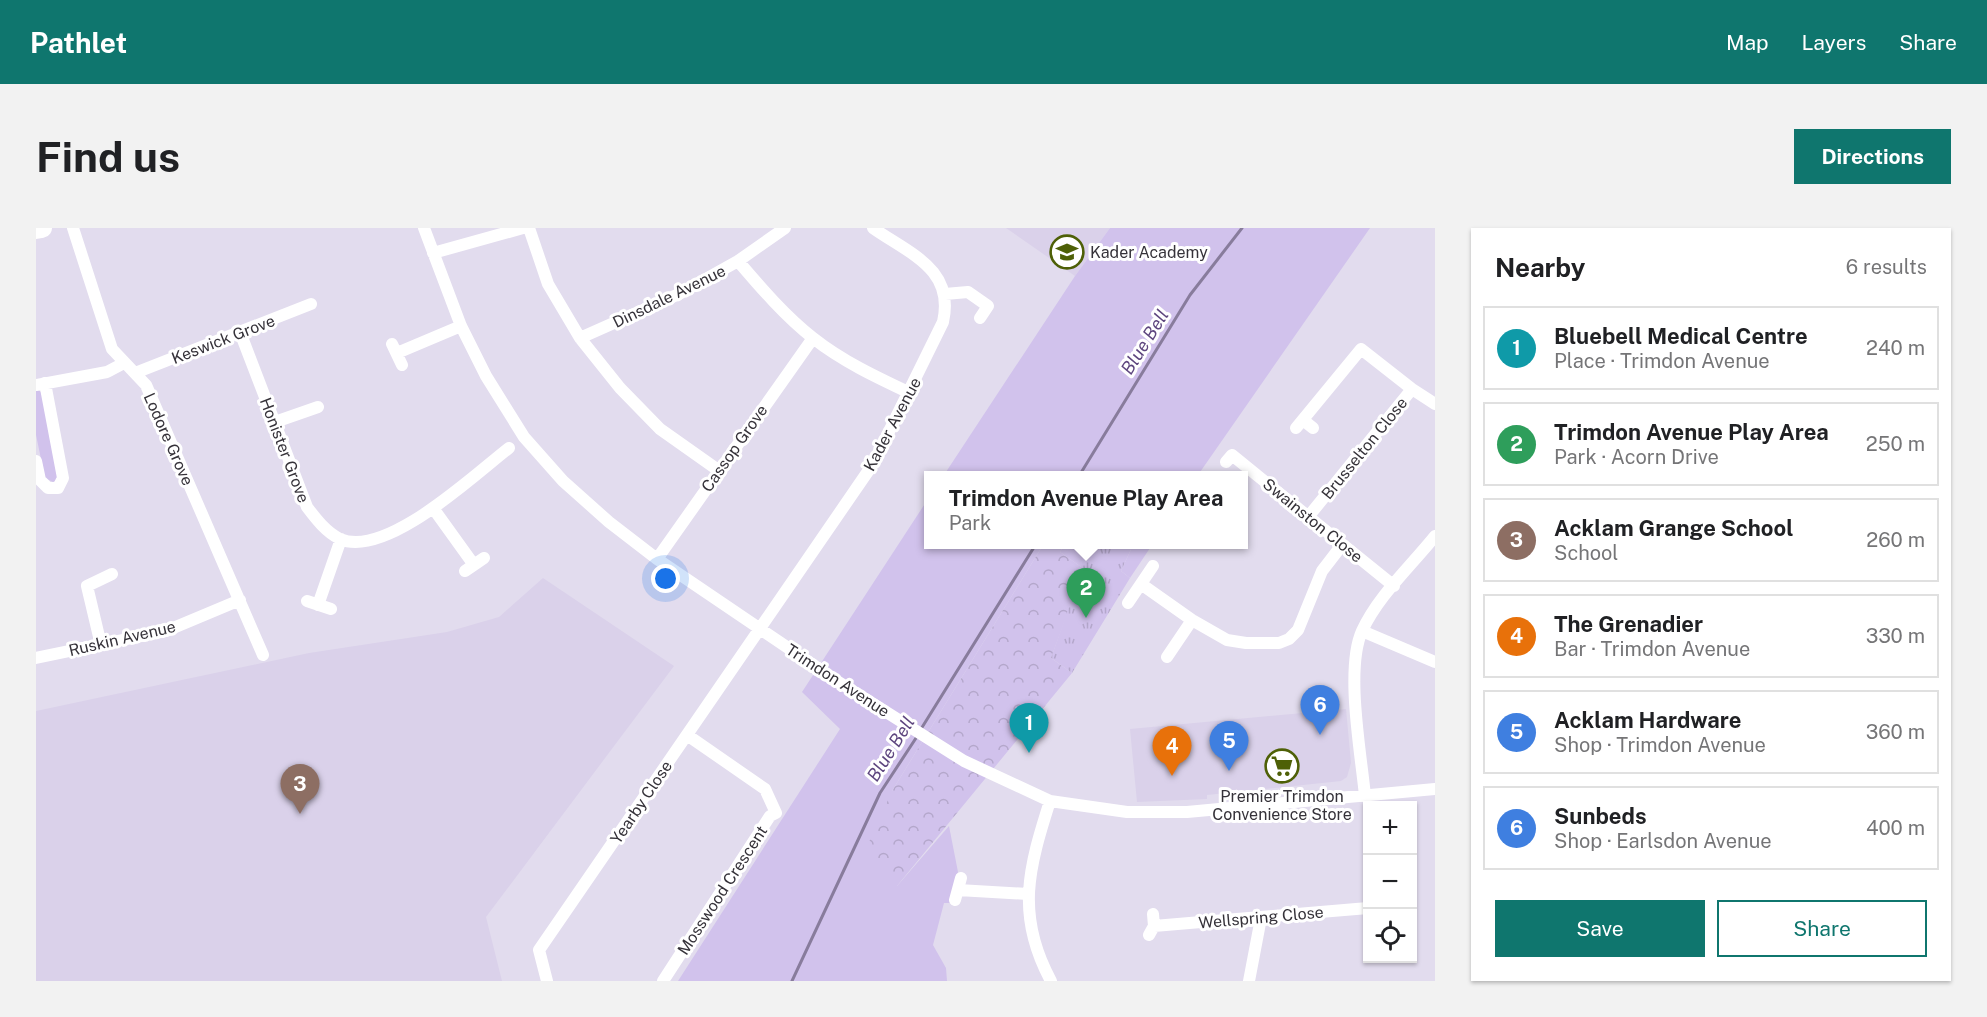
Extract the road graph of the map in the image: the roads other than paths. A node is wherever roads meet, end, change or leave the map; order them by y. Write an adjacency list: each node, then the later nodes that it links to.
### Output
1 (36, 228): 2 (main road)
2 (42, 228)
3 (73, 228): 19 (street, Lodore Grove)
4 (424, 228): 9 (street, Trimdon Avenue)
5 (523, 228): 9 (street)
6 (529, 228): 16 (street)
7 (785, 228): 10 (street, Dinsdale Avenue)
8 (873, 228): 11 (street)
9 (433, 253): 14 (street, Trimdon Avenue)
10 (738, 261): 16 (street, Dinsdale Avenue); 17 (street)
11 (945, 294): 13 (street); 23 (street, Kader Avenue)
12 (310, 304): 15 (street, Keswick Grove)
13 (980, 318)
14 (460, 326): 18 (street); 37 (street, Trimdon Avenue)
15 (240, 332): 20 (street, Keswick Grove); 26 (street, Honister Grove)
16 (580, 338): 31 (street)
17 (813, 338): 23 (street); 31 (street, Cassop Grove)
18 (397, 354)
19 (124, 363): 20 (street, Lodore Grove); 21 (street)
20 (135, 373): 43 (street, Lodore Grove)
21 (41, 384): 30 (street)
22 (1412, 389): 24 (street); 27 (street, Brusselton Close); 33 (street, Brusselton Close)
23 (910, 393): 47 (street, Kader Avenue)
24 (1435, 404)
25 (318, 407): 26 (street)
26 (275, 422): 35 (street, Honister Grove)
27 (1313, 428)
28 (509, 448): 32 (street)
29 (1232, 455): 33 (street, Swainston Close)
30 (36, 461)
31 (718, 470): 37 (street, Cassop Grove)
32 (433, 508): 35 (street); 38 (street)
33 (1308, 517): 36 (street, Swainston Close)
34 (1435, 536): 42 (street)
35 (341, 539): 45 (street)
36 (1342, 545): 42 (street, Swainston Close); 46 (street)
37 (657, 559): 47 (street, Trimdon Avenue)
38 (474, 564)
39 (1153, 566): 41 (street)
40 (112, 574): 49 (street)
41 (1141, 584): 44 (street); 46 (street)
42 (1394, 586): 48 (street)
43 (240, 600): 49 (street, Ruskin Avenue); 50 (street, Lodore Grove)
44 (1128, 603)
45 (331, 609)
46 (1192, 620): 51 (street)
47 (760, 628): 54 (street, Yearby Close); 57 (street, Trimdon Avenue)
48 (1362, 631): 53 (street); 56 (street)
49 (101, 645): 52 (street, Ruskin Avenue)
50 (263, 656)
51 (1167, 657)
52 (36, 658)
53 (1435, 662)
54 (687, 735): 63 (street, Yearby Close); 64 (street, Mosswood Crescent)
55 (1435, 789): 56 (street, Trimdon Avenue)
56 (1365, 796): 57 (street, Trimdon Avenue)
57 (1050, 801): 59 (street)
58 (958, 889): 59 (street)
59 (1029, 894): 65 (street)
60 (1363, 909): 61 (street, Wellspring Close)
61 (1261, 918): 62 (street, Wellspring Close); 66 (street)
62 (1152, 925)
63 (547, 981)
64 (663, 981)
65 (1051, 981)
66 (1249, 981)

